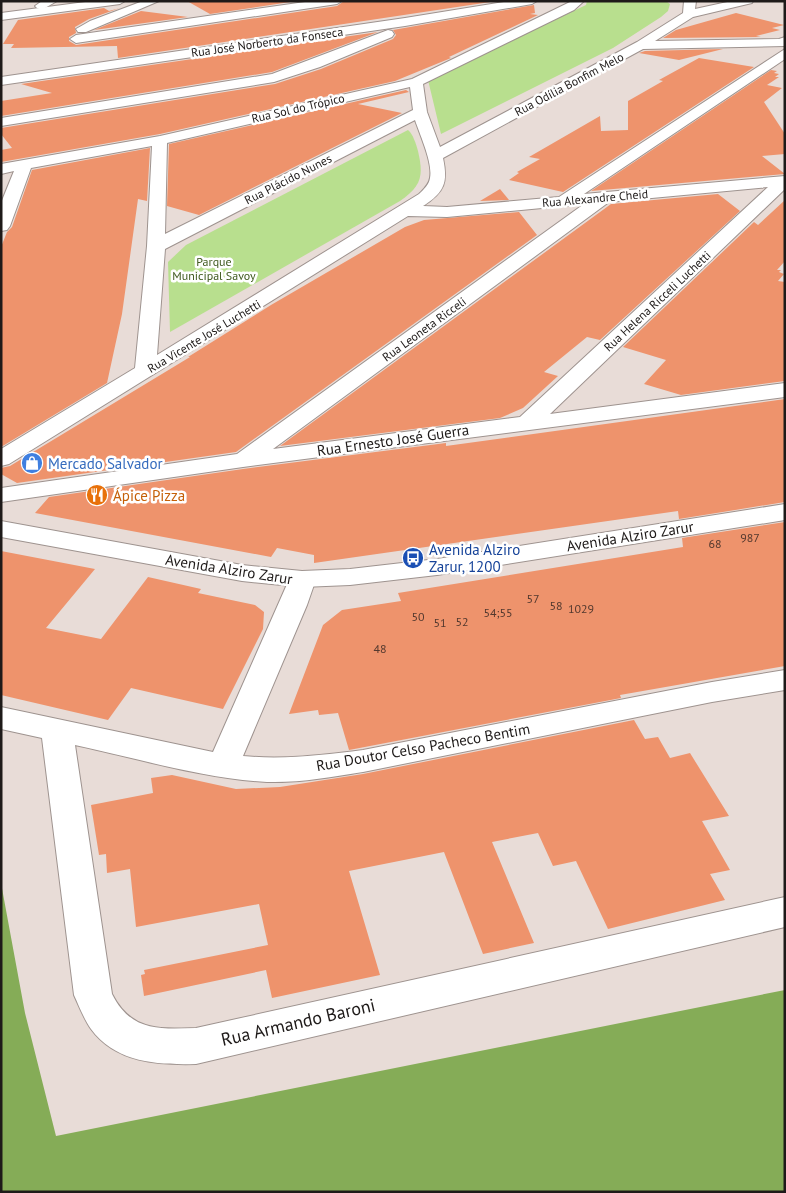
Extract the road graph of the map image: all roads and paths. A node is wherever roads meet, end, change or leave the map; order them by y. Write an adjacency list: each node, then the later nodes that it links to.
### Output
1 (78, 1): 8 (street)
2 (120, 1): 11 (street)
3 (154, 1): 18 (street)
4 (337, 1): 12 (street)
5 (532, 1): 15 (street, Rua José Norberto da Fonseca)
6 (579, 1): 22 (street, Rua Sol do Trópico)
7 (748, 1): 9 (street)
8 (47, 4): 10 (street)
9 (690, 8): 16 (street, Rua Odília Bonfim Melo)
10 (1, 12)
11 (1, 17)
12 (215, 19): 13 (street); 18 (street)
13 (285, 20)
14 (325, 21): 15 (street)
15 (405, 22): 19 (street, Rua José Norberto da Fonseca); 20 (street)
16 (641, 45): 17 (street); 29 (street, Rua Odília Bonfim Melo)
17 (784, 46): 34 (street)
18 (71, 47): 19 (street)
19 (56, 73): 21 (street, Rua José Norberto da Fonseca)
20 (274, 78): 23 (street); 26 (street)
21 (1, 82)
22 (416, 82): 25 (street); 27 (street, Rua Sol do Trópico)
23 (241, 99)
24 (225, 110): 27 (street)
25 (420, 112): 29 (street); 37 (street, Rua Plácido Nunes)
26 (1, 122)
27 (192, 132): 28 (street, Rua Sol do Trópico)
28 (160, 140): 30 (street, Rua Sol do Trópico); 37 (street)
29 (435, 156): 35 (street, Rua Vicente José Luchetti)
30 (24, 165): 31 (street, Rua Sol do Trópico); 36 (street)
31 (1, 169)
32 (784, 181): 33 (street, Rua Alexandre Cheid); 40 (street, Rua Helena Ricceli Luchetti)
33 (605, 197): 34 (street, Rua Alexandre Cheid); 42 (street, Rua Leoneta Ricceli)
34 (563, 201): 35 (street, Rua Alexandre Cheid)
35 (406, 211): 38 (street, Rua Vicente José Luchetti)
36 (1, 226)
37 (156, 246): 38 (street)
38 (145, 372): 41 (street, Rua Vicente José Luchetti)
39 (785, 390): 40 (street, Rua Ernesto José Guerra)
40 (529, 421): 42 (street, Rua Ernesto José Guerra)
41 (1, 460)
42 (243, 460): 43 (street, Rua Ernesto José Guerra)
43 (1, 496)
44 (785, 512): 46 (street, Avenida Alziro Zarur)
45 (1, 529): 46 (street, Avenida Alziro Zarur)
46 (302, 580): 50 (street)
47 (785, 680): 50 (street, Rua Doutor Celso Pacheco Bentim)
48 (1, 718): 49 (street, Rua Doutor Celso Pacheco Bentim)
49 (57, 730): 50 (street, Rua Doutor Celso Pacheco Bentim); 51 (street, Rua Armando Baroni)
50 (223, 766)
51 (785, 912)

